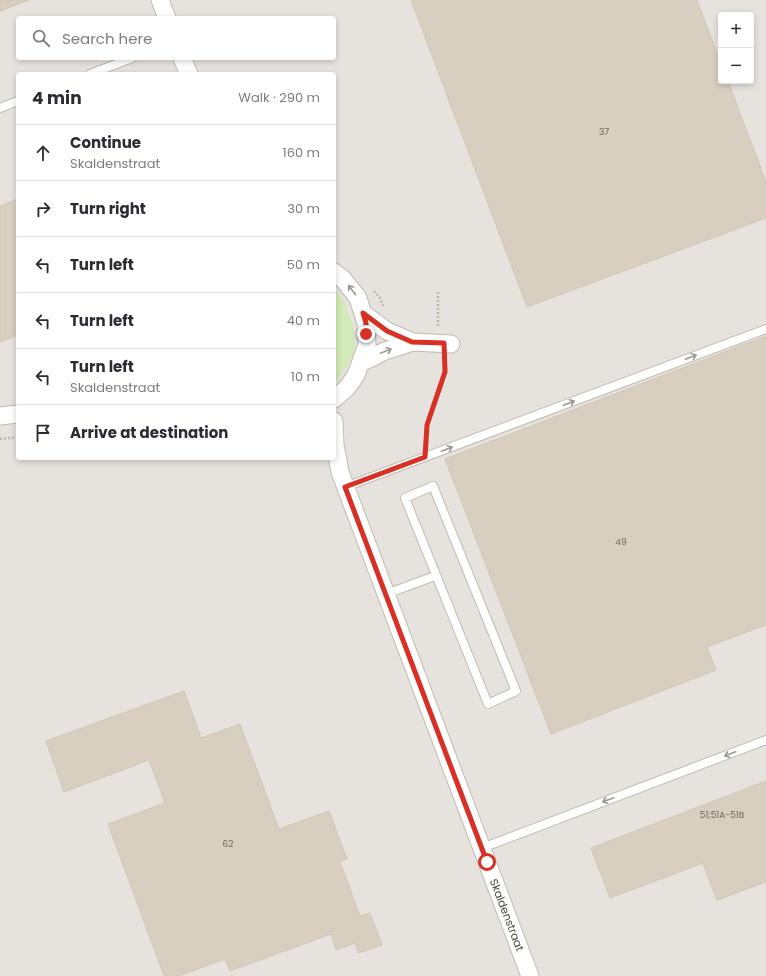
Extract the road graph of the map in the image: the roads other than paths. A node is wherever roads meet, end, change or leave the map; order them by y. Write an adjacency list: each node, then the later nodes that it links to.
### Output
1 (160, 0): 2 (street)
2 (166, 16)
3 (127, 60): 4 (lane)
4 (95, 72)
5 (16, 102): 6 (lane)
6 (0, 108)
7 (336, 274): 8 (street, Skaldenstraat, one-way to 7)
8 (363, 313): 10 (street); 12 (street, Skaldenstraat)
9 (766, 328): 18 (lane, one-way to 9)
10 (412, 342): 11 (street); 12 (street, one-way to 10)
11 (445, 343)
12 (361, 363): 13 (street, Skaldenstraat)
13 (337, 396)
14 (16, 414): 15 (street)
15 (0, 416)
16 (336, 449): 18 (street, Skaldenstraat)
17 (329, 460): 18 (street, Skaldenstraat)
18 (343, 480): 20 (street, Skaldenstraat)
19 (435, 576): 19 (lane); 20 (lane)
20 (386, 594): 22 (street, Skaldenstraat)
21 (766, 740): 22 (lane, one-way to 22)
22 (482, 848): 23 (street, Skaldenstraat)
23 (530, 976)

